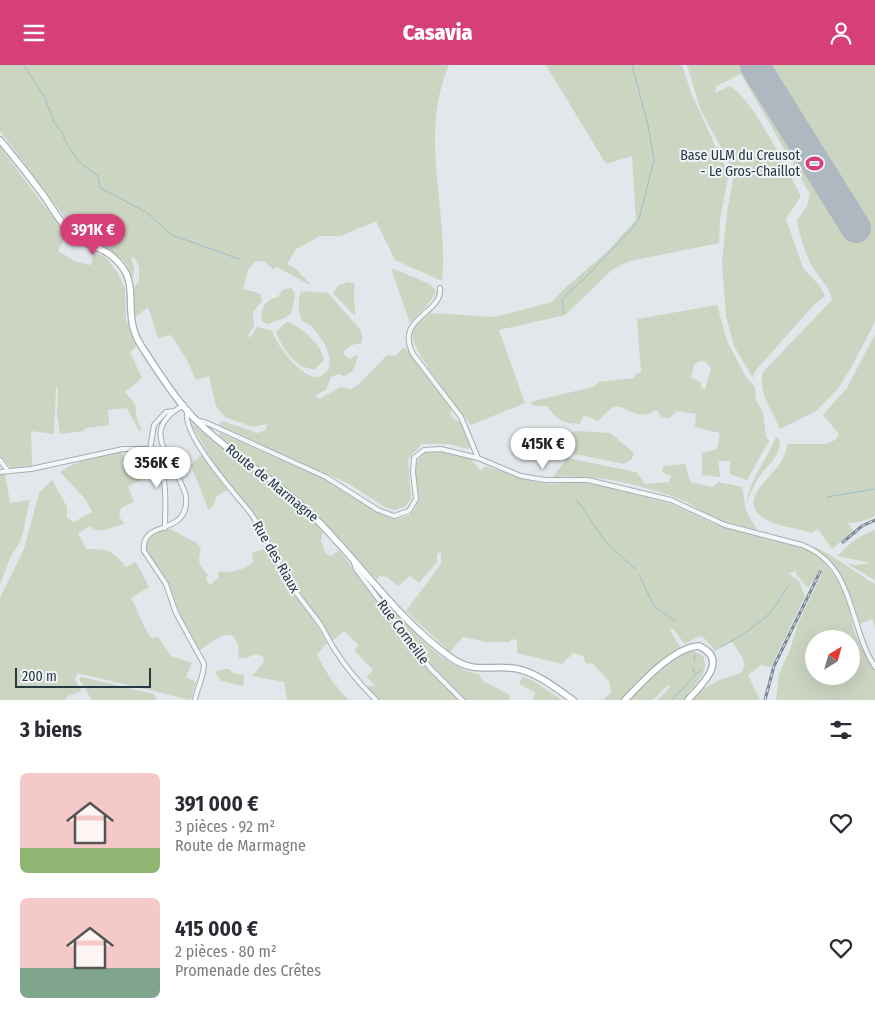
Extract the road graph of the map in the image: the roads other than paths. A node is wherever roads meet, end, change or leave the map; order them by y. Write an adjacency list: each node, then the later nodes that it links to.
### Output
1 (0, 140): 3 (street, Route de Marmagne)
2 (440, 288): 7 (street)
3 (186, 408): 4 (street); 5 (street, Route de Marmagne); 15 (street, Rue des Riaux)
4 (174, 411): 6 (street); 11 (street)
5 (195, 420): 7 (street); 12 (street, Route de Marmagne)
6 (151, 447): 9 (street); 11 (street)
7 (478, 458): 13 (street)
8 (0, 461): 9 (street)
9 (8, 471): 10 (street)
10 (0, 472)
11 (165, 528): 14 (street)
12 (352, 558): 16 (street, Rue Corneille); 17 (street, Route de Marmagne)
13 (875, 667)
14 (195, 700)
15 (376, 700)
16 (462, 700)
17 (574, 700)
18 (624, 700): 19 (street)
19 (688, 700)

